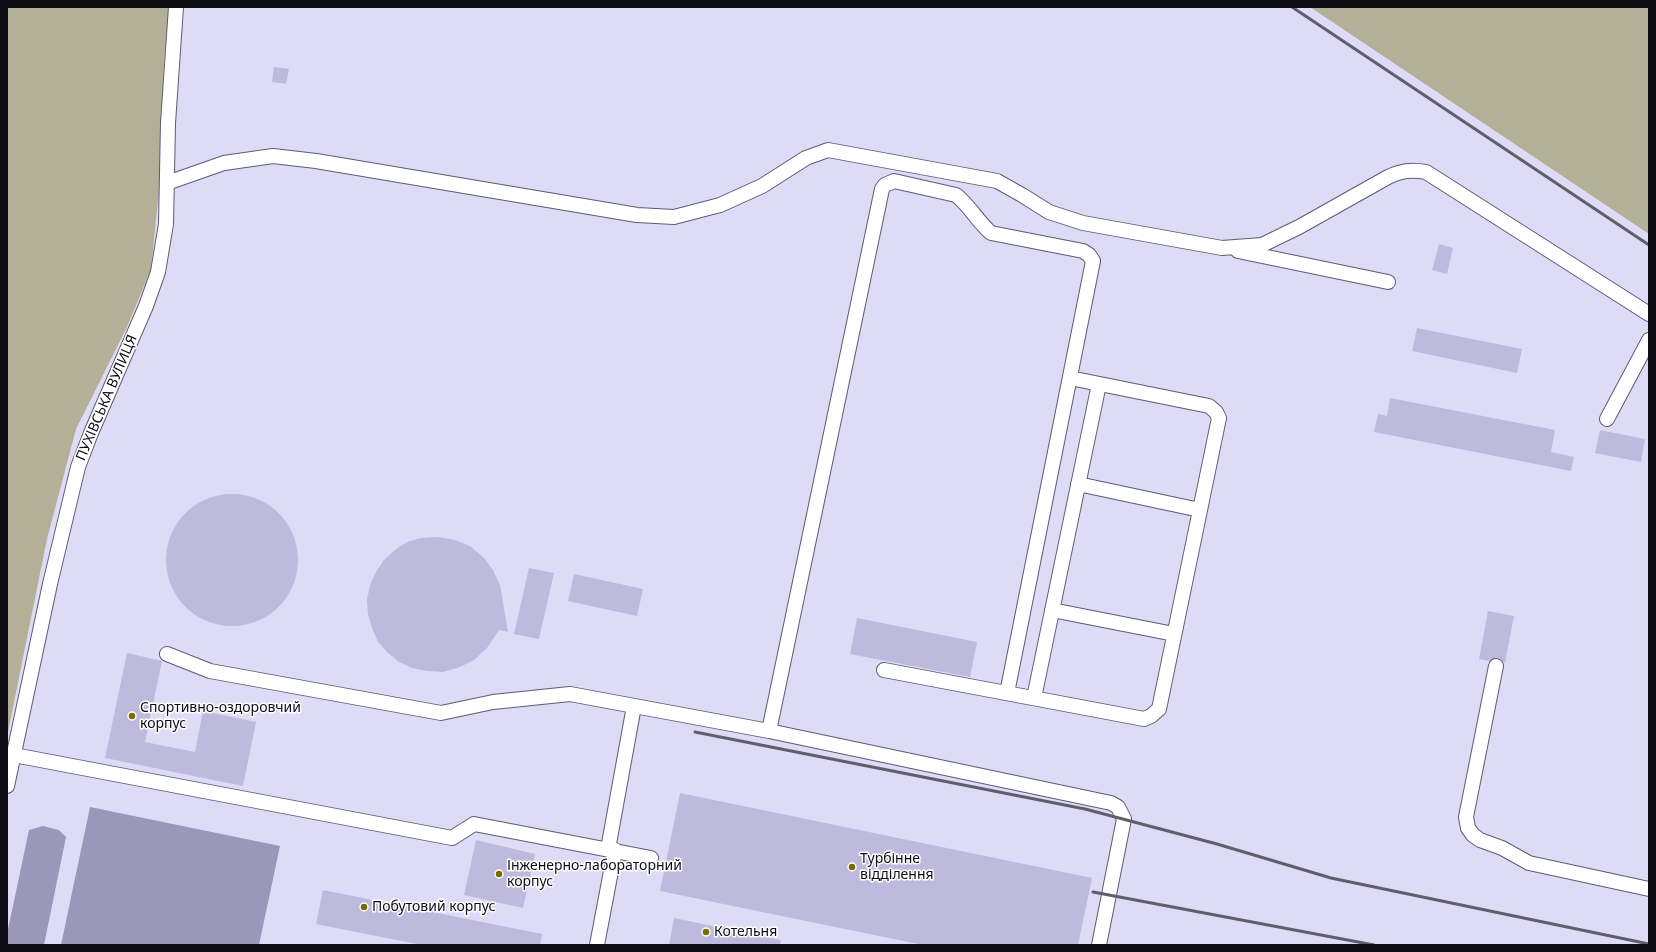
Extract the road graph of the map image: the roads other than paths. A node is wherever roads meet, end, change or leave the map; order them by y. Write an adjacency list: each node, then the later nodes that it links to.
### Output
1 (176, 7): 2 (street, ПУХІВСЬКА ВУЛИЦЯ)
2 (167, 183): 3 (street); 21 (street, ПУХІВСЬКА ВУЛИЦЯ)
3 (1222, 248): 4 (street); 5 (street)
4 (1388, 282)
5 (1649, 314)
6 (1649, 340): 9 (street)
7 (1070, 378): 8 (street); 17 (street); 20 (street)
8 (1099, 384): 10 (street); 11 (street)
9 (1607, 419)
10 (1078, 484): 11 (street); 12 (street)
11 (1200, 510): 13 (street)
12 (1052, 610): 13 (street); 18 (street)
13 (1174, 634): 18 (street)
14 (167, 654): 19 (street)
15 (1496, 666): 25 (street)
16 (884, 670): 17 (street)
17 (1007, 693): 18 (street)
18 (1034, 698)
19 (634, 706): 20 (street); 23 (street)
20 (769, 731): 27 (street)
21 (14, 755): 22 (street, ПУХІВСЬКА ВУЛИЦЯ); 23 (street)
22 (7, 786)
23 (611, 850): 24 (street); 26 (street)
24 (651, 858)
25 (1649, 889)
26 (597, 945)
27 (1099, 945)

